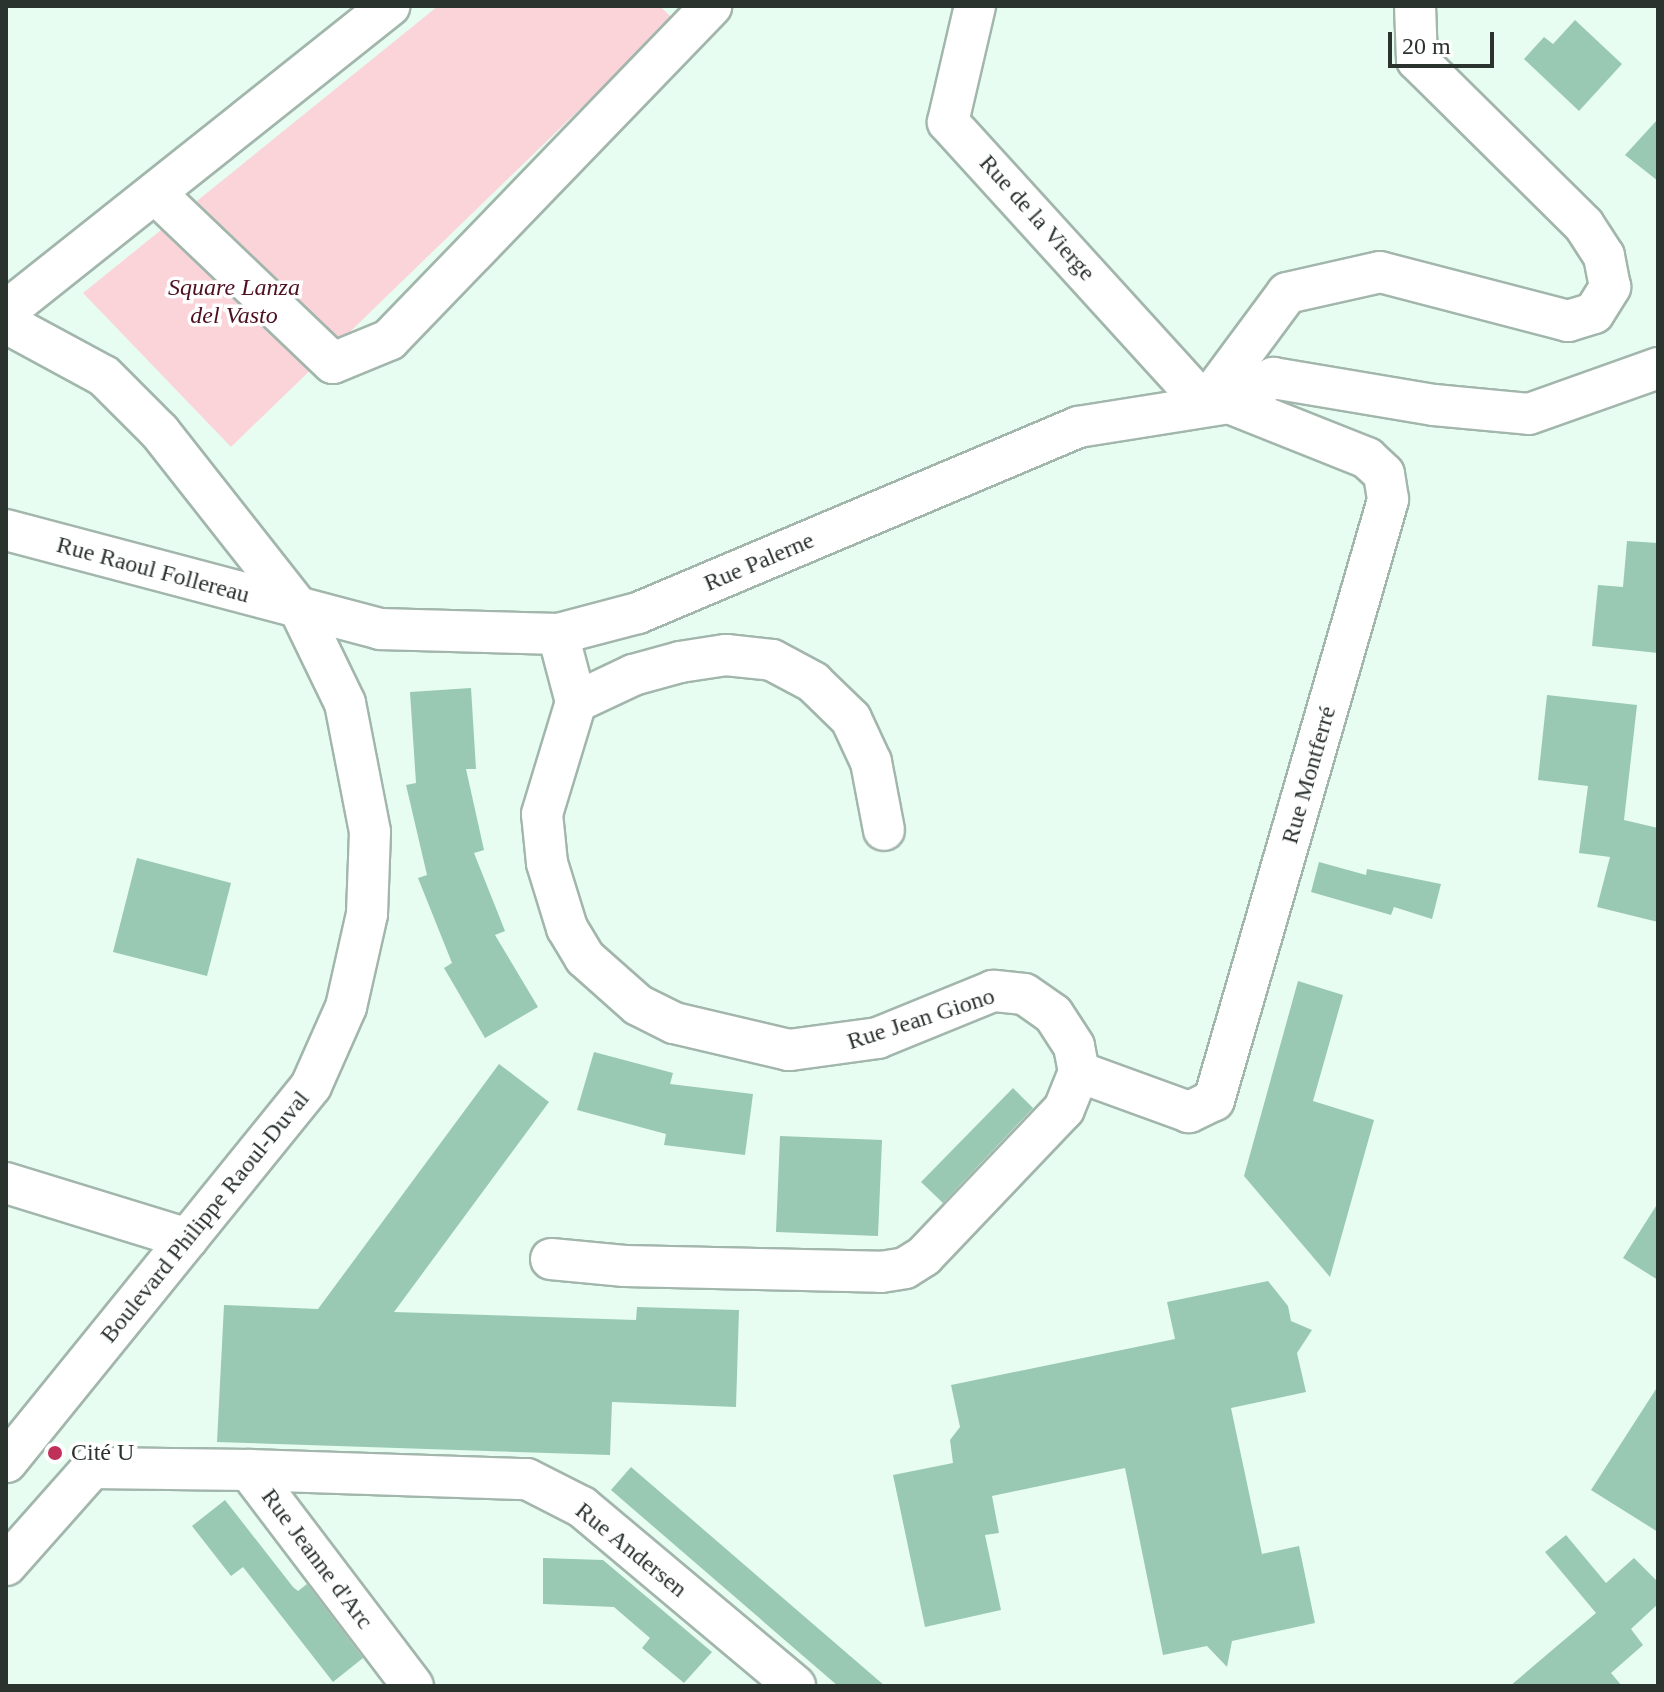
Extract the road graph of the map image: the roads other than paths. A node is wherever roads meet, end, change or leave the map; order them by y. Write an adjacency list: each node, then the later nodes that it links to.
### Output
1 (390, 6): 5 (street)
2 (711, 6): 5 (street)
3 (975, 6): 9 (street, Rue de la Vierge)
4 (1415, 6): 9 (street)
5 (155, 193): 6 (street)
6 (6, 311)
7 (6, 323): 11 (street, Boulevard Philippe Raoul-Duval)
8 (1658, 368): 9 (street)
9 (1217, 404): 12 (street, Rue Palerne); 15 (street, Rue Montferré)
10 (6, 530): 11 (street, Rue Raoul Follereau)
11 (300, 610): 12 (street, Rue Palerne); 17 (street, Boulevard Philippe Raoul-Duval)
12 (558, 634): 13 (street)
13 (576, 702): 14 (street); 15 (street, Rue Jean Giono)
14 (884, 830)
15 (1079, 1072): 18 (street)
16 (6, 1183): 17 (street)
17 (188, 1239): 19 (street, Boulevard Philippe Raoul-Duval)
18 (551, 1259)
19 (6, 1462)
20 (249, 1470): 21 (street, Rue Jeanne d'Arc); 22 (street, Rue Jeanne d'Arc); 23 (street, Rue Andersen)
21 (6, 1565)
22 (413, 1686)
23 (795, 1686)

